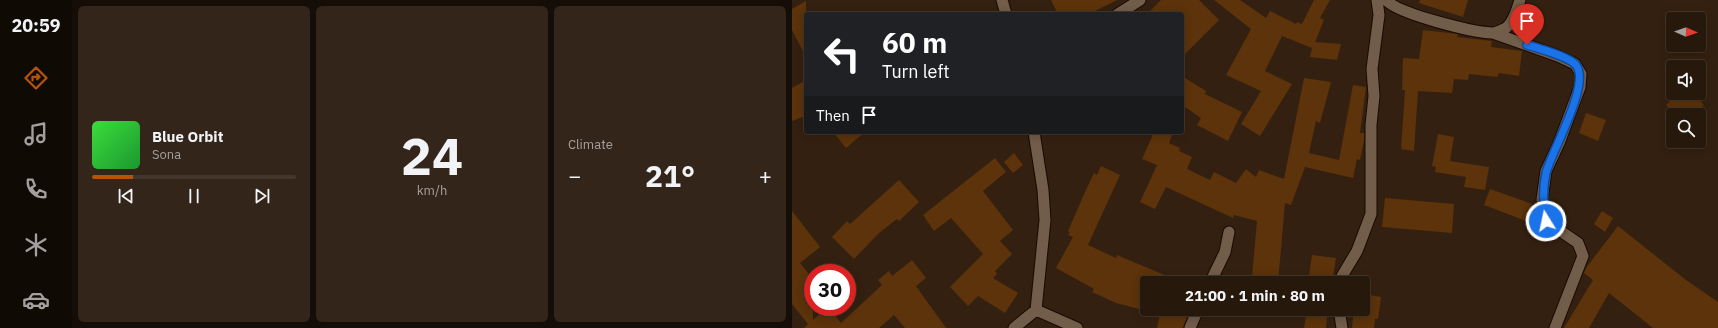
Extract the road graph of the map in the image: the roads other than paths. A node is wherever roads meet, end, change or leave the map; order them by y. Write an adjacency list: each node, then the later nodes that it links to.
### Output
1 (1002, 0): 6 (street)
2 (1140, 0): 7 (street)
3 (1377, 0): 12 (street)
4 (1386, 0): 8 (street)
5 (1520, 0): 8 (street)
6 (1005, 12)
7 (1121, 12)
8 (1494, 33): 20 (street)
9 (1034, 134): 13 (street)
10 (1229, 232): 11 (street)
11 (1213, 276)
12 (1343, 276)
13 (1036, 310): 16 (street); 17 (street)
14 (1195, 316): 18 (street)
15 (1340, 316): 19 (street)
16 (1014, 328)
17 (1078, 328)
18 (1190, 328)
19 (1342, 328)
20 (1555, 328)

